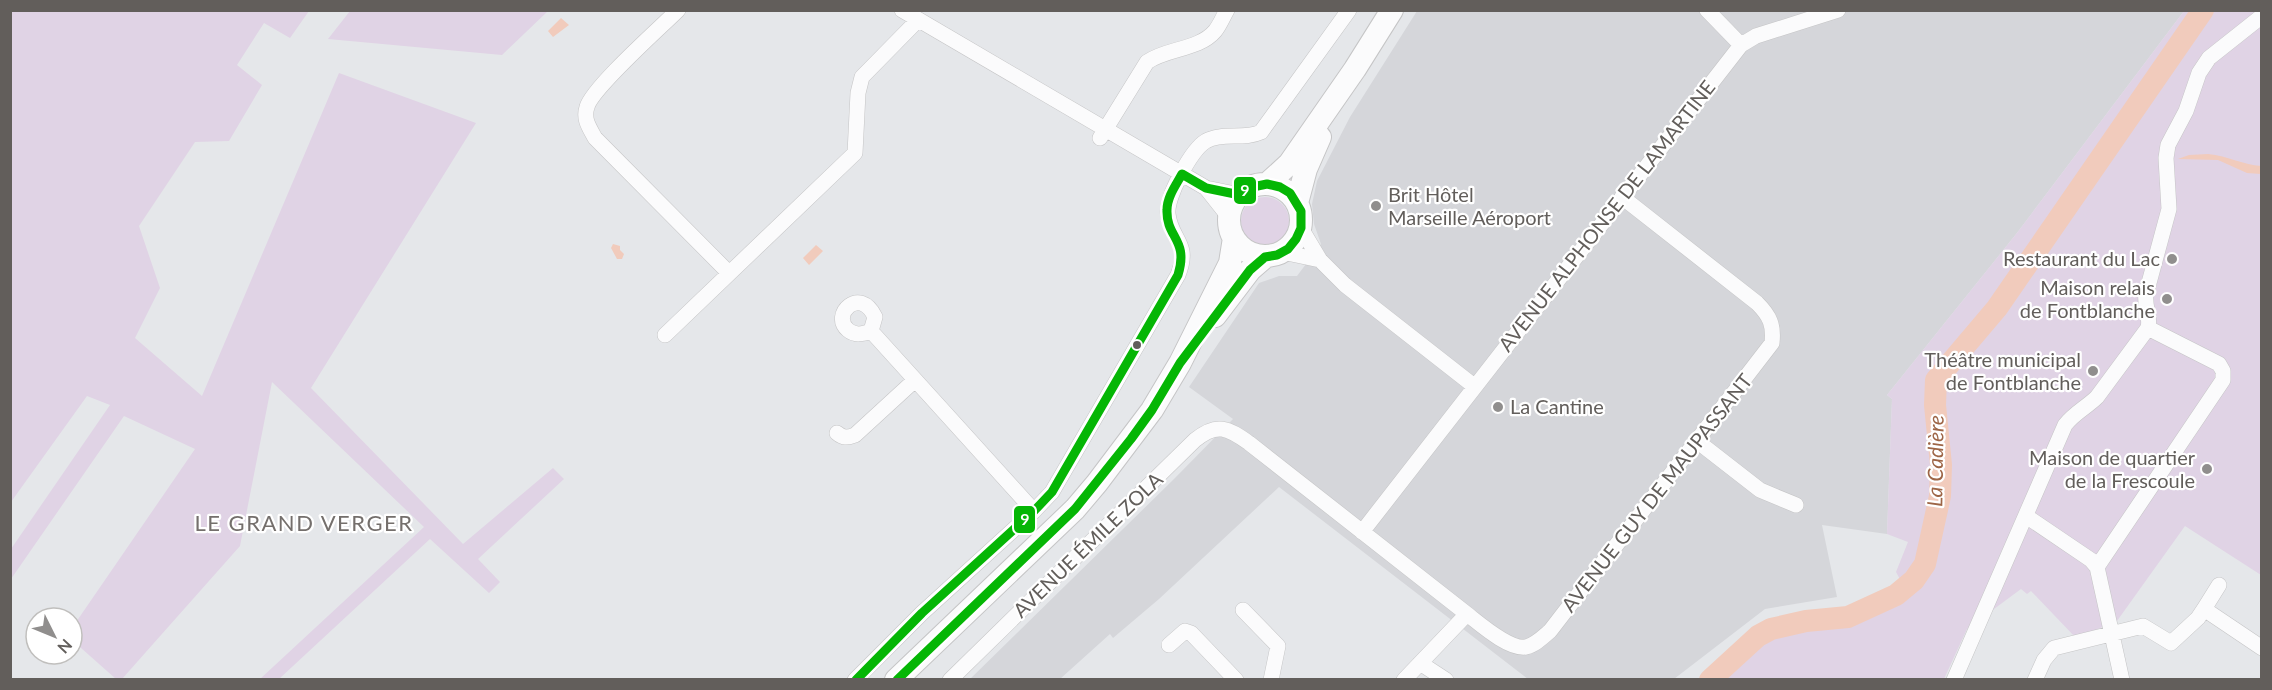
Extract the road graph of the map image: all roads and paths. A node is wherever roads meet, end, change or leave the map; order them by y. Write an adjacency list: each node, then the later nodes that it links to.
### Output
1 (678, 10): 23 (street)
2 (902, 10): 9 (street)
3 (1227, 10): 12 (street)
4 (1349, 10): 13 (street)
5 (1392, 10): 11 (main road)
6 (1707, 10): 10 (street)
7 (1838, 10): 10 (street, AVENUE ALPHONSE DE LAMARTINE)
8 (2262, 16): 24 (street)
9 (918, 20): 12 (street); 23 (street)
10 (1741, 45): 17 (street, AVENUE ALPHONSE DE LAMARTINE)
11 (1355, 69): 14 (main road); 18 (main road)
12 (1103, 134): 13 (street)
13 (1182, 174): 15 (street); 34 (street)
14 (1267, 184): 16 (main road); 18 (main road)
15 (1206, 188): 16 (street); 19 (street)
16 (1240, 195): 19 (main road)
17 (1622, 198): 29 (street, AVENUE ALPHONSE DE LAMARTINE); 32 (street, AVENUE GUY DE MAUPASSANT)
18 (1298, 203): 20 (main road)
19 (1232, 228): 21 (main road); 27 (main road)
20 (1301, 228): 21 (main road); 22 (street)
21 (1274, 254): 22 (street); 27 (main road)
22 (1320, 260): 29 (street)
23 (729, 273): 26 (street)
24 (2148, 328): 35 (street); 37 (street)
25 (871, 331): 28 (street)
26 (665, 335)
27 (1180, 363): 47 (main road)
28 (915, 380): 31 (street); 34 (street)
29 (1474, 386): 36 (street)
30 (1234, 432): 36 (street, AVENUE GUY DE MAUPASSANT); 48 (street, AVENUE ÉMILE ZOLA)
31 (837, 433)
32 (1697, 441): 33 (street); 41 (street, AVENUE GUY DE MAUPASSANT)
33 (1796, 505)
34 (1034, 511): 46 (street)
35 (2026, 516): 37 (street); 53 (street)
36 (1362, 532): 41 (street, AVENUE GUY DE MAUPASSANT)
37 (2097, 567): 42 (street)
38 (2219, 585): 39 (street)
39 (2204, 609): 42 (street); 44 (street)
40 (1243, 610): 50 (street)
41 (1467, 614): 45 (street)
42 (2112, 633): 54 (street); 55 (street)
43 (1169, 645): 49 (street)
44 (2262, 648)
45 (1420, 663): 51 (street); 52 (street)
46 (855, 680)
47 (896, 680)
48 (950, 680)
49 (1236, 680)
50 (1271, 680)
51 (1404, 680)
52 (1446, 680)
53 (1953, 680)
54 (2036, 680)
55 (2122, 680)

